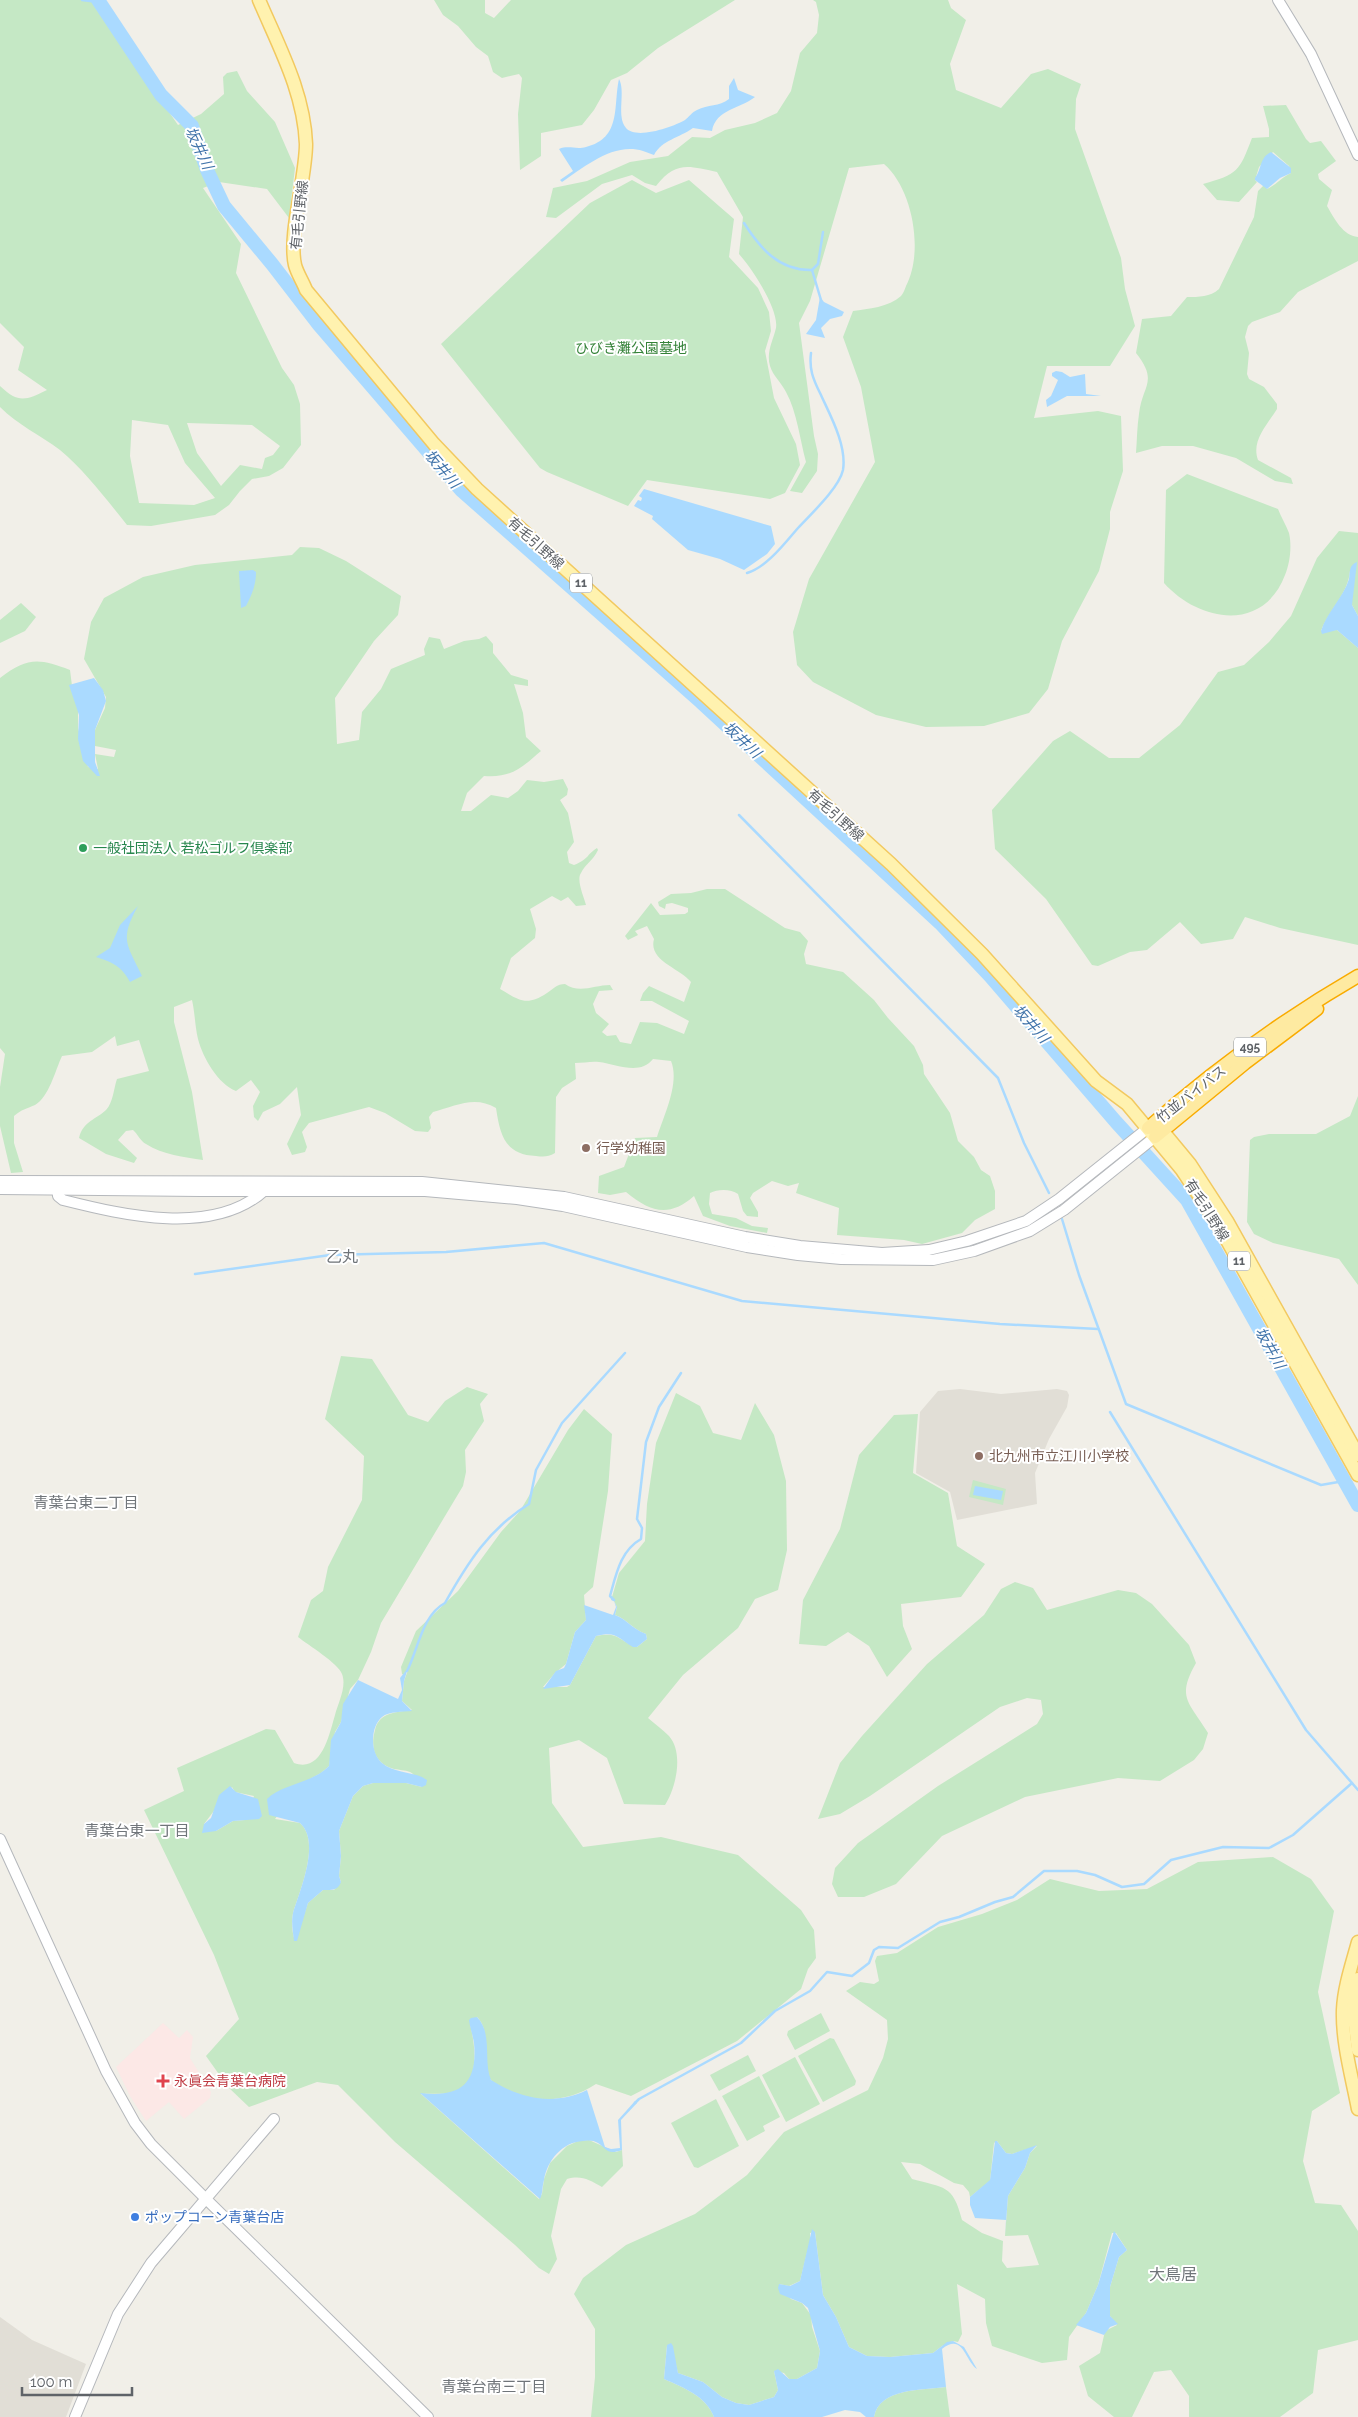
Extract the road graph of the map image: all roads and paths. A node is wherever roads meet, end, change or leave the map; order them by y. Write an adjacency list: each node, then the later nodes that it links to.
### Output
1 (259, 0): 6 (main road, 有毛引野線 / 11)
2 (1278, 0): 3 (street)
3 (1358, 155)
4 (1358, 976): 6 (highway, 竹並バイパス / 495)
5 (1358, 985): 6 (highway, 竹並バイパス / 495)
6 (1155, 1129): 7 (street); 10 (street); 11 (main road, 有毛引野線 / 11); 12 (main road, 有毛引野線 / 11)
7 (0, 1181)
8 (0, 1188): 9 (street)
9 (57, 1188): 10 (street); 10 (street)
10 (265, 1190)
11 (1358, 1455)
12 (1358, 1475)
13 (0, 1839): 19 (street)
14 (1358, 1942): 17 (main road)
15 (1358, 1979): 16 (main road)
16 (1358, 2050)
17 (1358, 2109)
18 (274, 2119): 19 (street)
19 (205, 2198): 20 (street); 21 (street)
20 (75, 2417)
21 (428, 2417)

